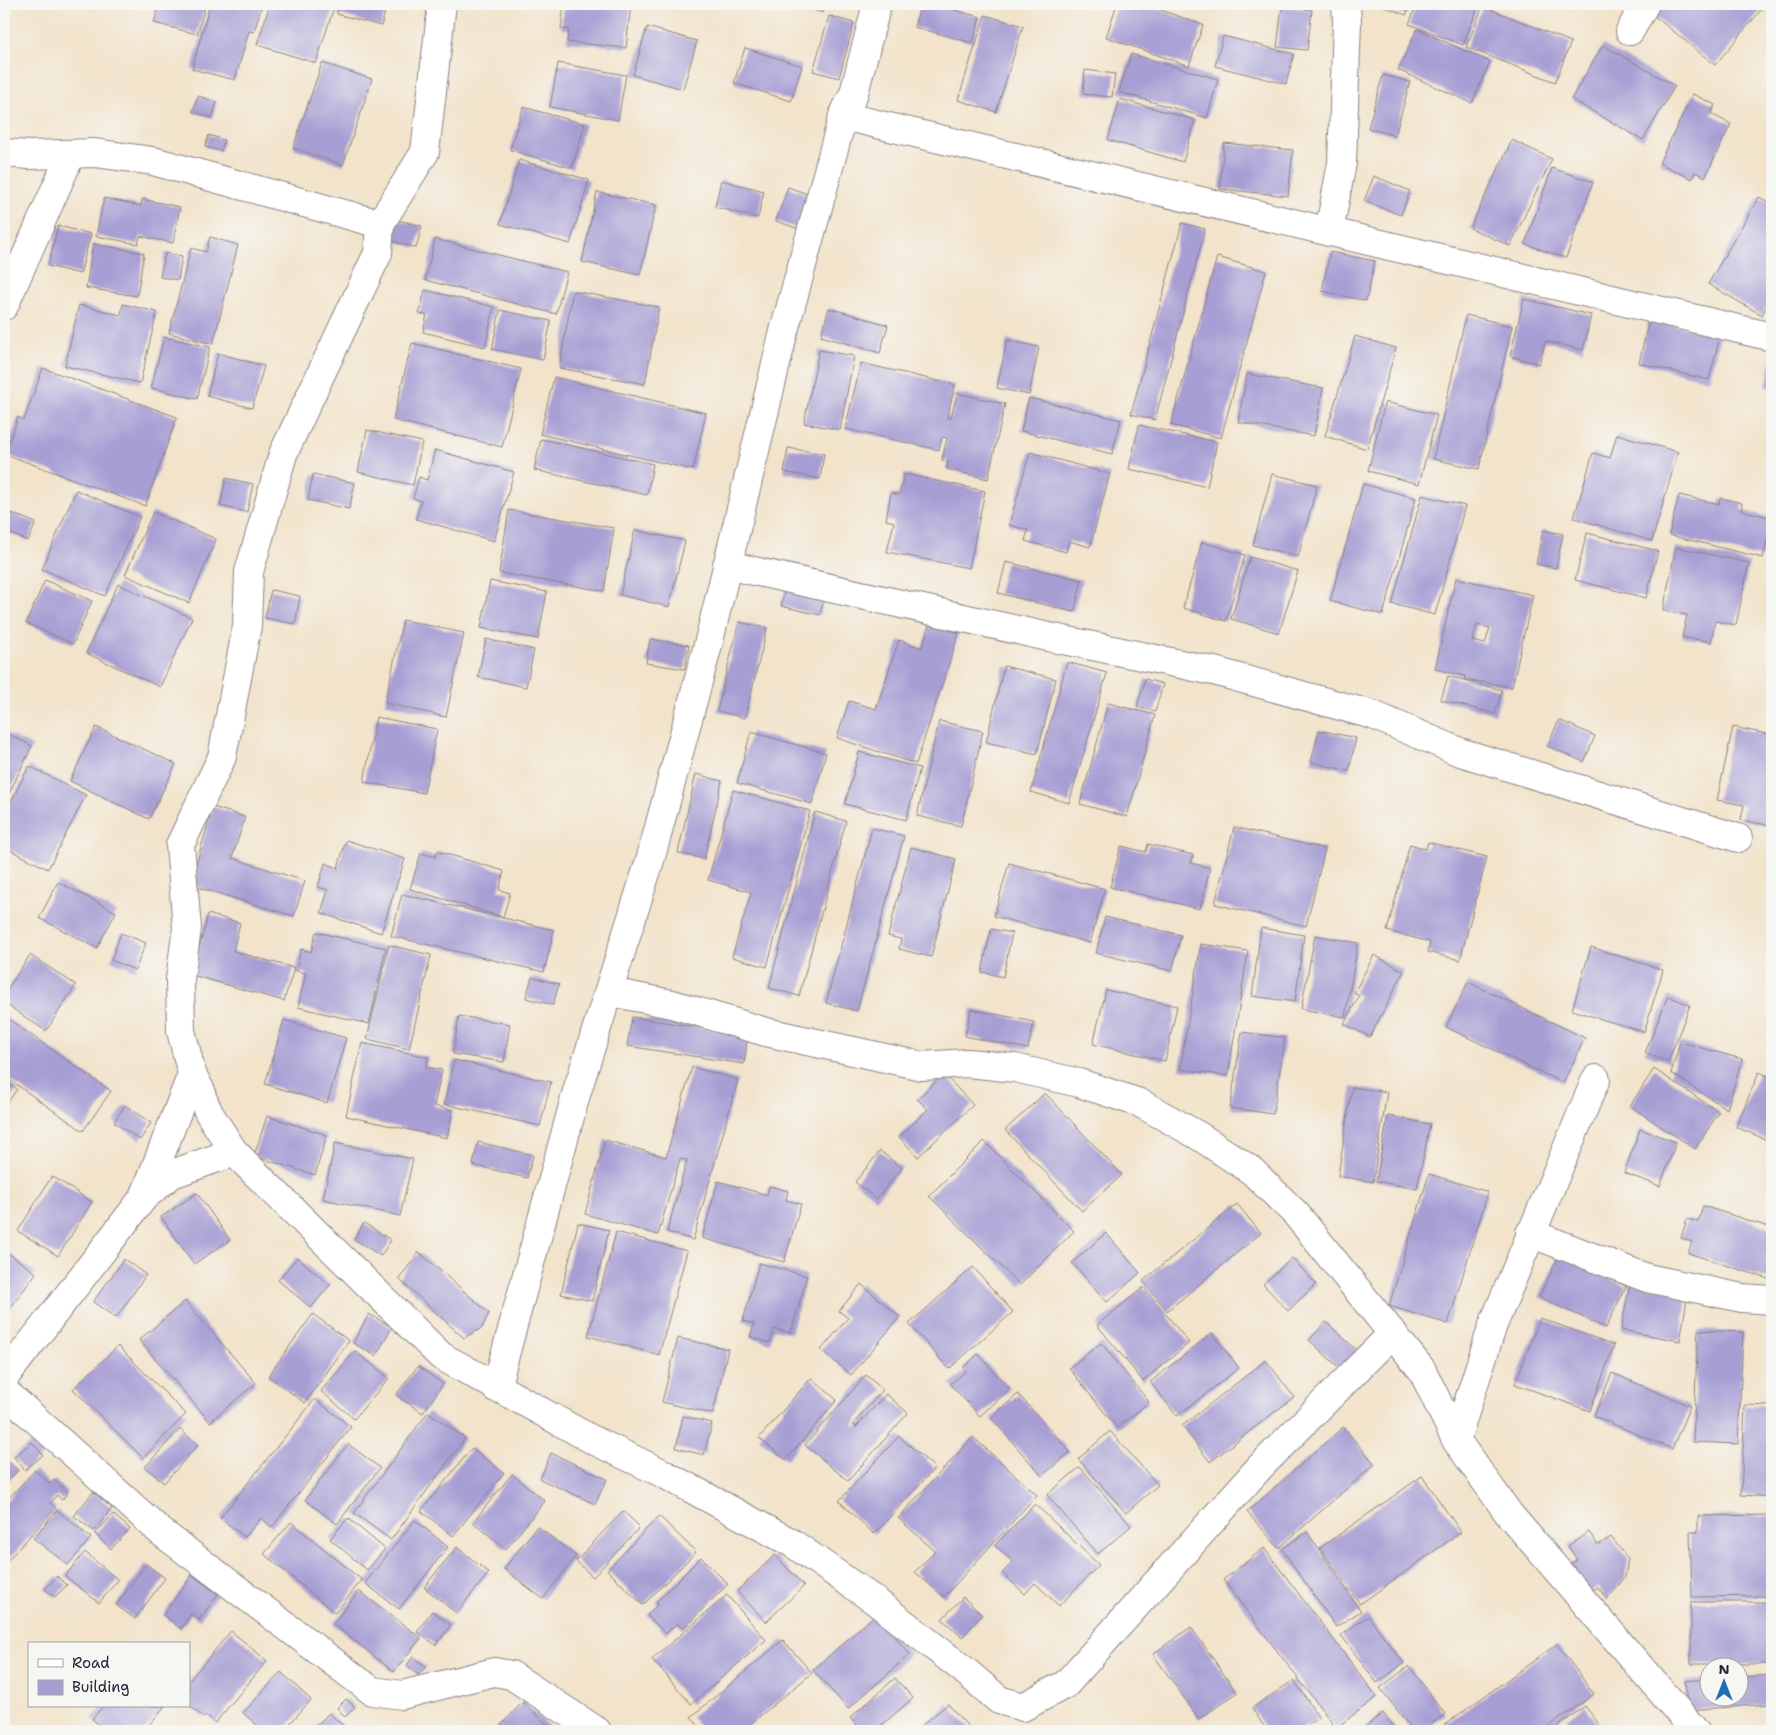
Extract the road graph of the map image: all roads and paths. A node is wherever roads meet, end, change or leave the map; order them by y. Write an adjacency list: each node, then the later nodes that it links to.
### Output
1 (442, 4): 9 (street)
2 (877, 4): 6 (street)
3 (1346, 4): 10 (street)
4 (1645, 4): 5 (street)
5 (1630, 31)
6 (844, 116): 10 (street); 13 (street)
7 (4, 153): 8 (street)
8 (71, 154): 9 (street); 11 (street)
9 (380, 224): 16 (street)
10 (1330, 232): 12 (street)
11 (4, 306)
12 (1772, 337)
13 (727, 565): 14 (street); 15 (street)
14 (1738, 838)
15 (610, 992): 22 (street); 24 (street)
16 (192, 1074): 18 (street); 19 (street)
17 (1596, 1079): 20 (street)
18 (234, 1152): 19 (street); 24 (street)
19 (144, 1197): 23 (street)
20 (1530, 1233): 21 (street); 26 (street)
21 (1772, 1300)
22 (1393, 1334): 24 (street); 26 (street)
23 (4, 1378)
24 (496, 1388)
25 (4, 1391): 27 (street)
26 (1456, 1440): 28 (street)
27 (597, 1731)
28 (1695, 1731)

